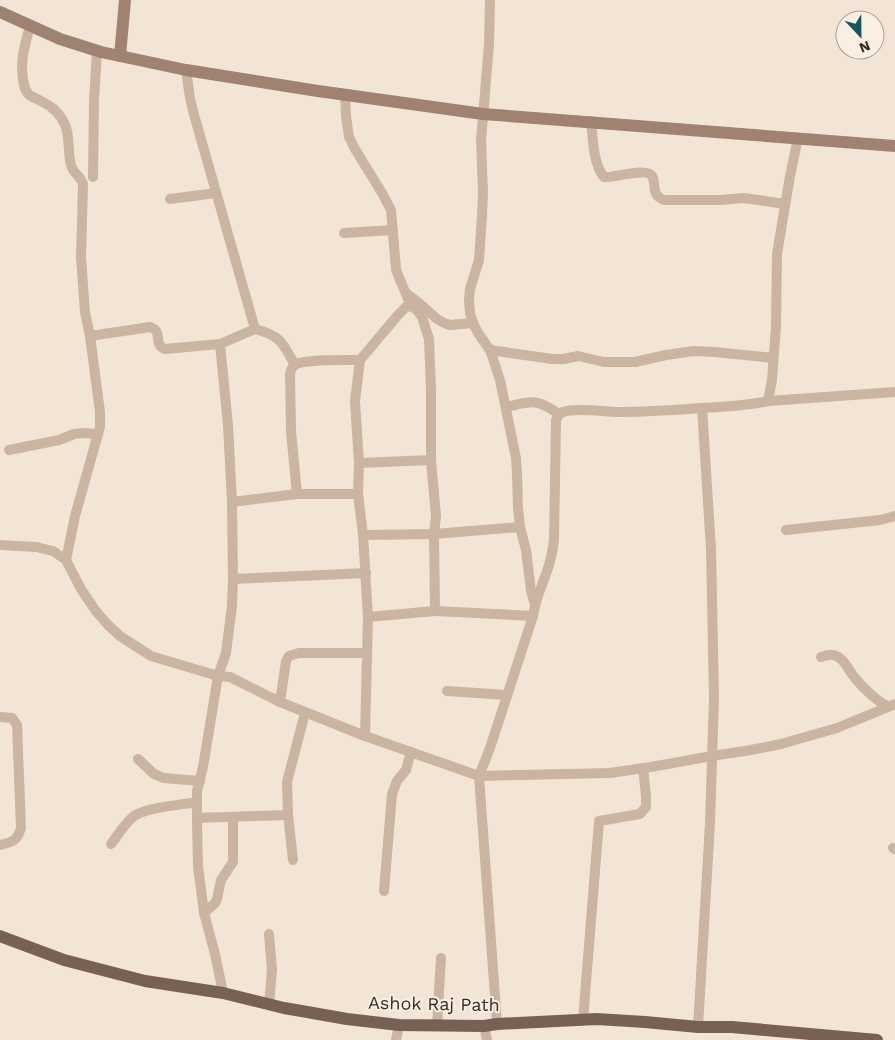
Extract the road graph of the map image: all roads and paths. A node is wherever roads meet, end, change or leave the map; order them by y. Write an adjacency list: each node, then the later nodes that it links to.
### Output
1 (125, 0): 6 (street)
2 (490, 0): 9 (street)
3 (0, 12): 4 (street)
4 (30, 26): 5 (street); 23 (street)
5 (97, 51): 6 (street); 13 (street)
6 (120, 56): 7 (street)
7 (186, 70): 8 (street); 14 (street)
8 (345, 95): 9 (street); 17 (street)
9 (483, 114): 10 (street); 21 (street)
10 (591, 122): 11 (street); 16 (street)
11 (798, 138): 12 (street); 16 (street)
12 (895, 146)
13 (93, 177)
14 (216, 193): 15 (street); 22 (street)
15 (170, 199)
16 (785, 204): 26 (street)
17 (393, 230): 18 (street); 19 (street)
18 (344, 233)
19 (405, 293): 20 (street); 21 (street)
20 (411, 306): 27 (street); 36 (street)
21 (473, 323): 25 (street)
22 (255, 329): 24 (street); 28 (street)
23 (90, 336): 24 (street); 34 (street)
24 (220, 344): 40 (street)
25 (490, 350): 26 (street); 31 (street)
26 (774, 358): 30 (street)
27 (360, 360): 28 (street); 37 (street)
28 (295, 365): 38 (street)
29 (895, 392): 30 (street)
30 (768, 401): 32 (street)
31 (506, 407): 33 (street); 42 (street)
32 (702, 408): 33 (street); 65 (street)
33 (559, 414): 50 (street)
34 (98, 434): 35 (street); 47 (street)
35 (9, 450)
36 (431, 460): 37 (street); 44 (street)
37 (359, 463): 39 (street)
38 (297, 494): 39 (street); 40 (street)
39 (358, 494): 45 (street)
40 (232, 502): 49 (street)
41 (895, 516): 43 (street)
42 (520, 527): 44 (street); 50 (street)
43 (786, 530)
44 (434, 534): 45 (street); 51 (street)
45 (363, 535): 48 (street)
46 (0, 545): 47 (street)
47 (66, 560): 56 (street)
48 (366, 573): 49 (street); 53 (street)
49 (233, 579): 56 (street)
50 (535, 605): 52 (street)
51 (435, 612): 52 (street); 53 (street)
52 (533, 616): 58 (street)
53 (368, 617): 54 (street)
54 (367, 653): 59 (street); 63 (street)
55 (821, 657): 60 (street)
56 (218, 676): 59 (street); 69 (street)
57 (447, 691): 58 (street)
58 (507, 695): 68 (street)
59 (280, 702): 61 (street)
60 (892, 705): 65 (street)
61 (305, 712): 63 (street); 71 (street)
62 (0, 717): 75 (street)
63 (365, 736): 64 (street)
64 (411, 752): 68 (street); 77 (street)
65 (712, 756): 67 (street); 88 (street)
66 (138, 759): 69 (street)
67 (643, 768): 68 (street); 84 (street)
68 (479, 776): 87 (street)
69 (200, 781): 70 (street)
70 (197, 802): 73 (street); 74 (street)
71 (288, 815): 72 (street); 76 (street)
72 (233, 817): 73 (street); 78 (street)
73 (197, 818): 78 (street)
74 (111, 844)
75 (0, 845)
76 (293, 860)
77 (384, 891)
78 (204, 913): 82 (street)
79 (269, 934): 83 (street)
80 (0, 936): 82 (main road, Ashok Raj Path)
81 (441, 958): 86 (street)
82 (223, 993): 83 (main road, Ashok Raj Path)
83 (269, 1005): 85 (main road, Ashok Raj Path)
84 (583, 1020): 87 (main road, Ashok Raj Path); 88 (main road, Ashok Raj Path)
85 (399, 1025): 86 (main road, Ashok Raj Path); 89 (street)
86 (437, 1025): 87 (main road, Ashok Raj Path)
87 (491, 1025): 90 (street)
88 (698, 1027): 91 (main road, Ashok Raj Path)
89 (396, 1040)
90 (487, 1040)
91 (877, 1040)

